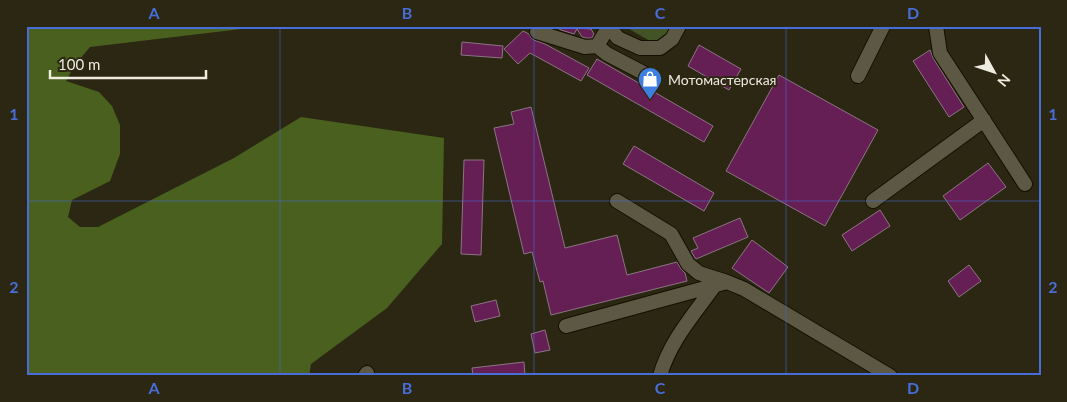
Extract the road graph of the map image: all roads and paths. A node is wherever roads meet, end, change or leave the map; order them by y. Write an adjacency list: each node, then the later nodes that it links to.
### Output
1 (609, 26): 2 (lane); 6 (lane)
2 (679, 26)
3 (883, 26): 7 (lane)
4 (936, 26): 9 (lane)
5 (537, 32): 6 (lane)
6 (597, 46): 8 (lane)
7 (858, 76)
8 (653, 78)
9 (984, 120): 10 (lane); 12 (lane)
10 (1024, 184)
11 (617, 201): 13 (lane)
12 (872, 201)
13 (721, 284): 14 (lane); 15 (lane); 16 (lane)
14 (566, 326)
15 (660, 376)
16 (890, 376)

